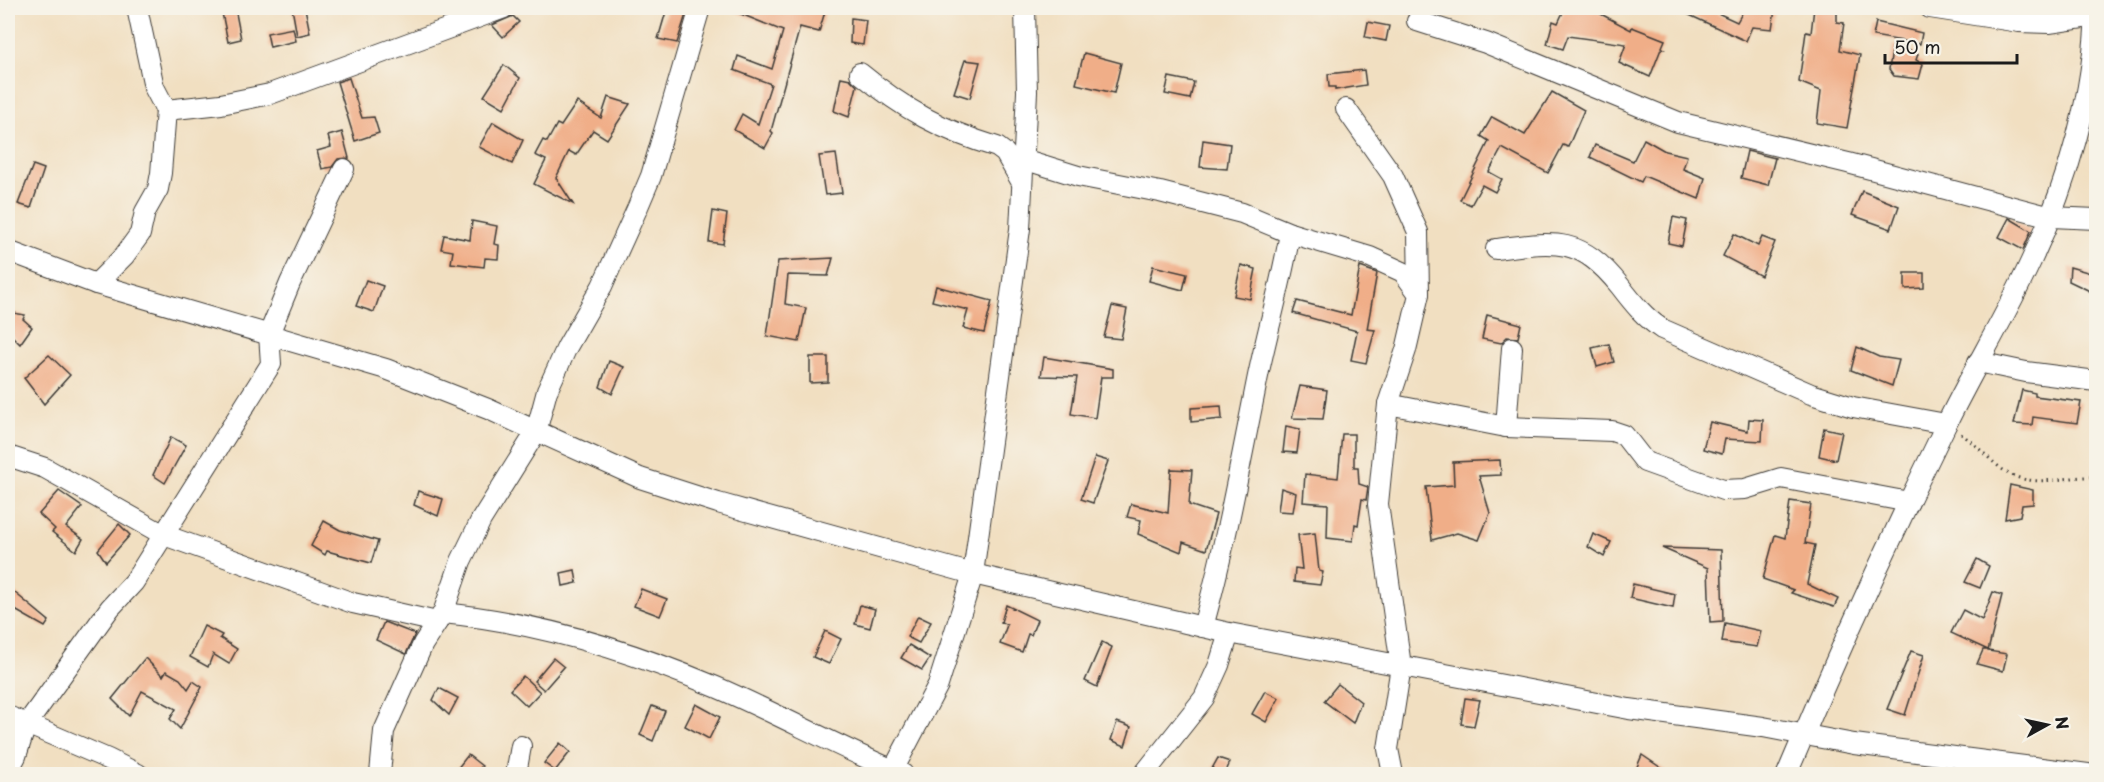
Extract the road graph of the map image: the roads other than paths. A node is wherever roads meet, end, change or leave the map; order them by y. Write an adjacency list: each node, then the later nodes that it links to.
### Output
1 (137, 8): 11 (street)
2 (504, 8): 11 (street)
3 (700, 8): 29 (street)
4 (1025, 8): 12 (street)
5 (1930, 8): 7 (street)
6 (2096, 8): 7 (street)
7 (2096, 16): 15 (street)
8 (1417, 21): 15 (street)
9 (860, 73): 14 (street)
10 (1346, 109): 21 (street)
11 (166, 110): 20 (street)
12 (1023, 159): 14 (street); 17 (street)
13 (344, 169): 22 (street)
14 (1021, 181): 33 (street)
15 (2051, 217): 16 (street); 24 (street)
16 (2097, 219)
17 (1290, 233): 21 (street); 35 (street)
18 (1496, 249): 27 (street)
19 (8, 251): 20 (street)
20 (96, 284): 22 (street)
21 (1419, 294): 26 (street)
22 (269, 334): 29 (street); 32 (street)
23 (1512, 348): 28 (street)
24 (1978, 362): 25 (street); 27 (street)
25 (2097, 381)
26 (1388, 404): 28 (street); 37 (street)
27 (1946, 424): 31 (street)
28 (1506, 427): 31 (street)
29 (536, 432): 33 (street); 34 (street)
30 (8, 456): 32 (street)
31 (1909, 502): 40 (street)
32 (164, 536): 34 (street); 39 (street)
33 (973, 574): 35 (street); 44 (street)
34 (440, 617): 44 (street); 46 (street)
35 (1203, 627): 36 (street)
36 (1230, 633): 37 (street); 48 (street)
37 (1401, 666): 40 (street); 49 (street)
38 (8, 716): 39 (street)
39 (26, 725): 43 (street); 45 (street)
40 (1803, 736): 42 (street); 50 (street)
41 (521, 746): 47 (street)
42 (1987, 768): 51 (street)
43 (8, 771)
44 (896, 773)
45 (138, 774)
46 (380, 774)
47 (516, 774)
48 (1144, 774)
49 (1394, 774)
50 (1787, 774)
51 (2088, 774)

